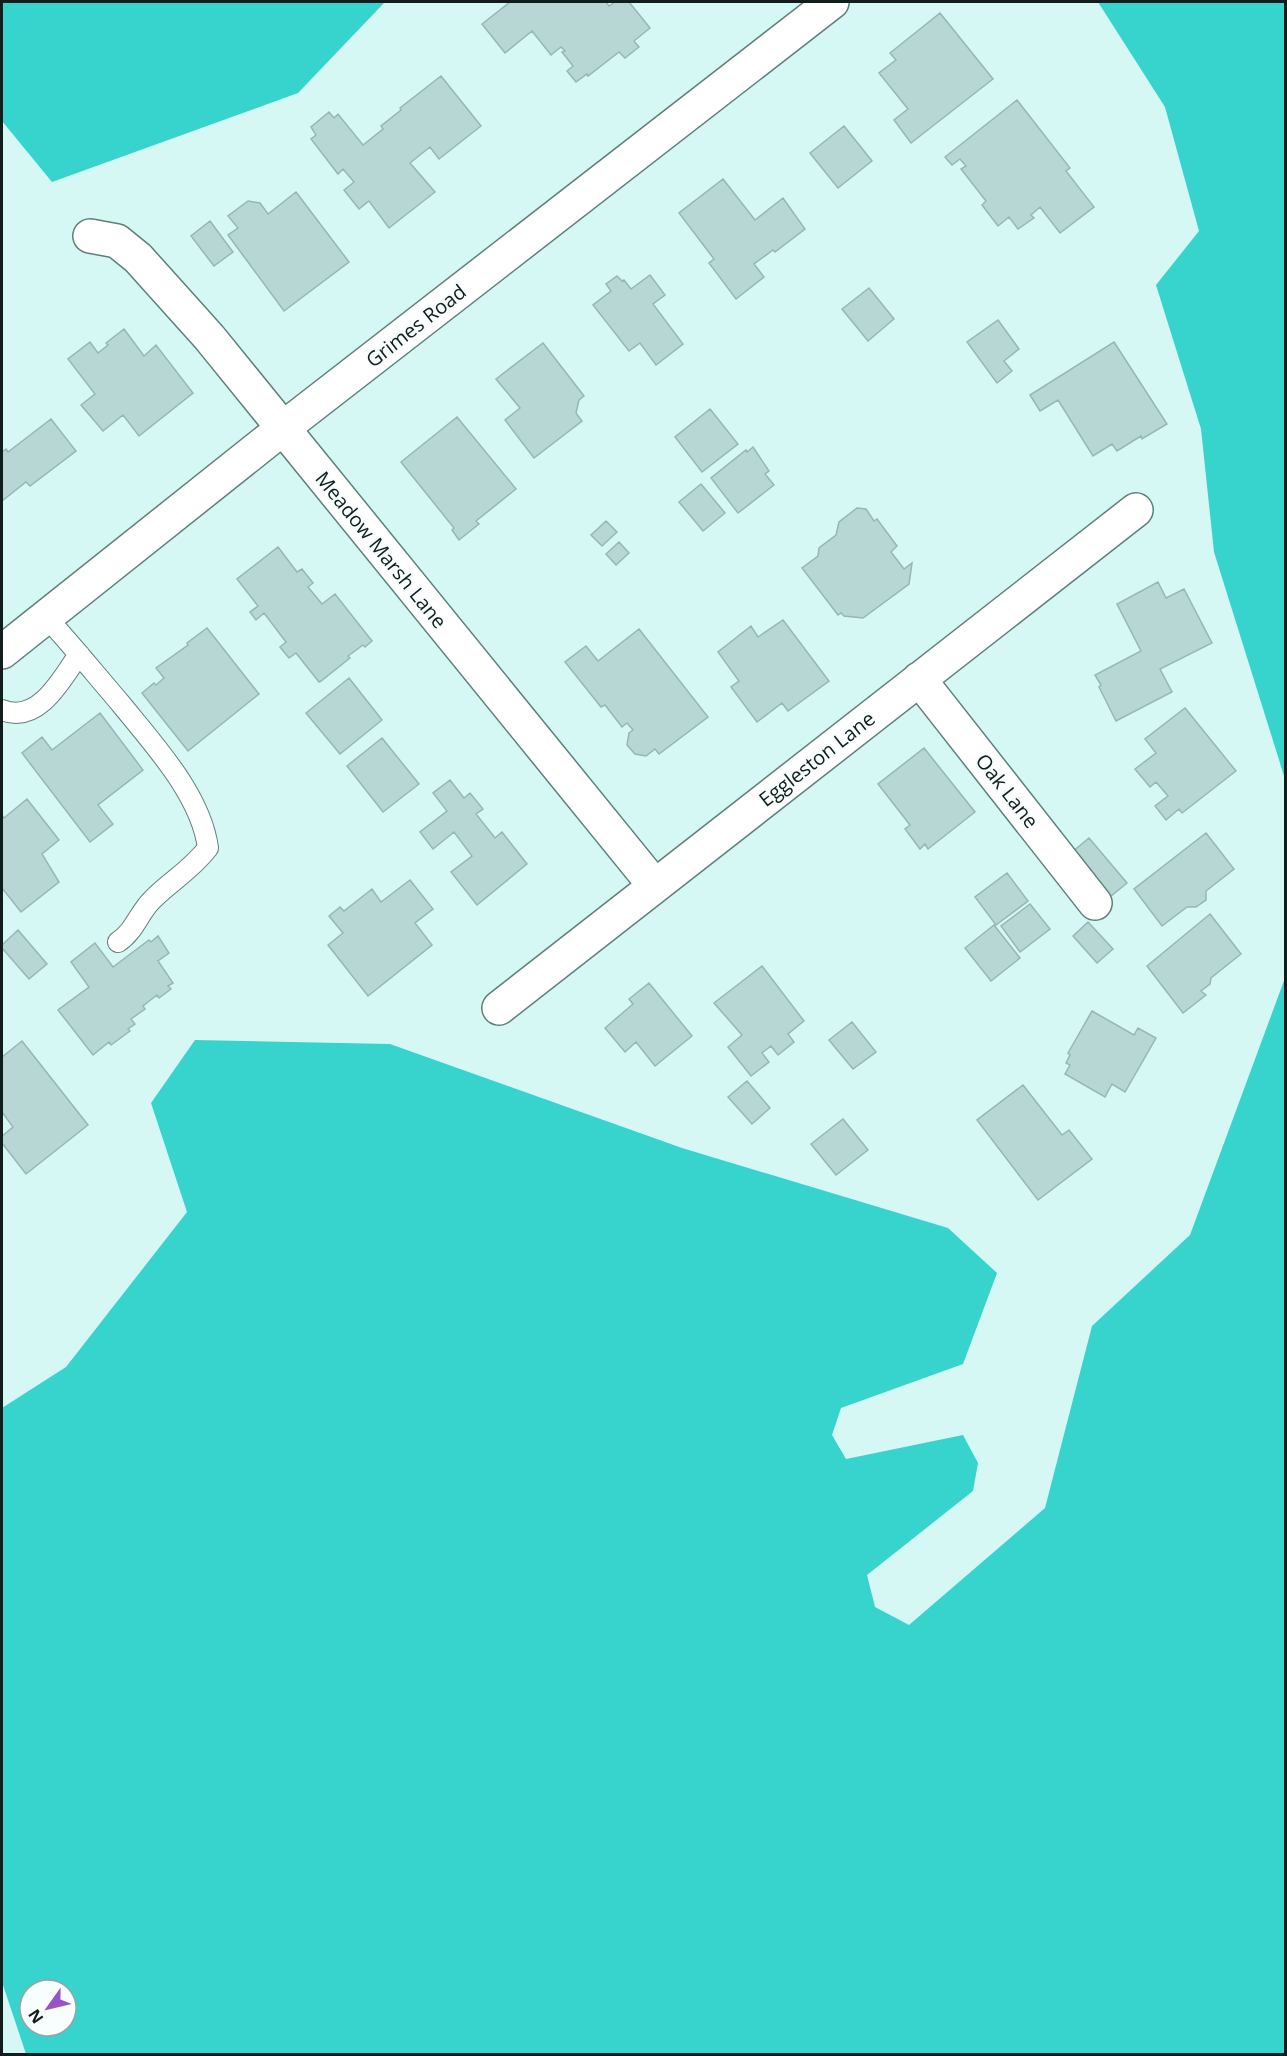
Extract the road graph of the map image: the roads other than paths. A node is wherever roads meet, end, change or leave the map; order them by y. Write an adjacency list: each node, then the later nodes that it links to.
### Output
1 (832, 2): 3 (street, Grimes Road)
2 (90, 236): 3 (street, Meadow Marsh Lane)
3 (282, 429): 5 (street, Grimes Road); 10 (street, Meadow Marsh Lane)
4 (1136, 510): 8 (street, Eggleston Lane)
5 (46, 617): 6 (street, Grimes Road); 7 (lane)
6 (2, 652)
7 (79, 654): 9 (lane); 12 (lane)
8 (919, 679): 10 (street, Eggleston Lane); 11 (street, Oak Lane)
9 (2, 710)
10 (655, 886): 13 (street, Eggleston Lane)
11 (1095, 903)
12 (118, 942)
13 (499, 1008)

